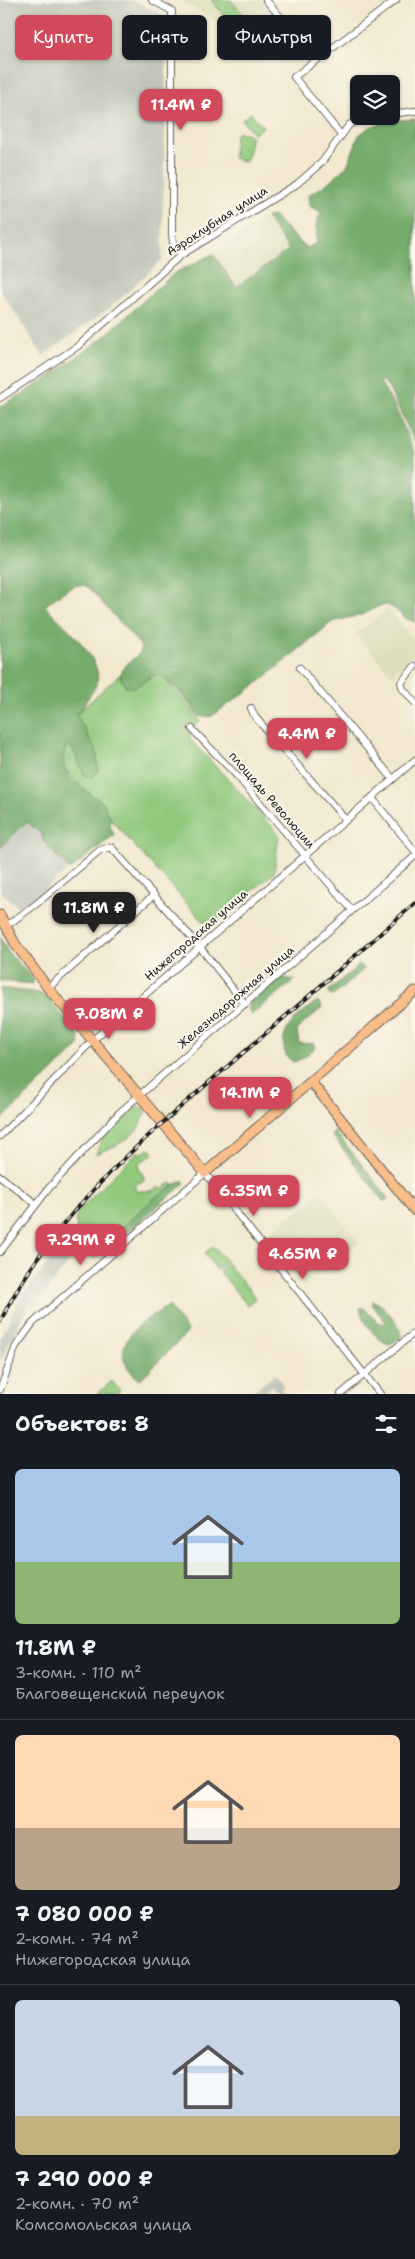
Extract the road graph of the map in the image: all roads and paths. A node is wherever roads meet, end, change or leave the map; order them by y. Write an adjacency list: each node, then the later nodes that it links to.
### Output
1 (152, 0): 11 (street)
2 (266, 0): 4 (street)
3 (396, 0): 5 (street)
4 (279, 15)
5 (331, 49)
6 (317, 60): 10 (street)
7 (415, 111): 8 (street)
8 (400, 113)
9 (351, 125): 10 (street, Аэроклубная улица)
10 (341, 135): 11 (street, Аэроклубная улица)
11 (181, 255): 12 (street, Аэроклубная улица)
12 (0, 398)
13 (415, 666): 15 (street)
14 (300, 668): 19 (street)
15 (415, 703)
16 (251, 708): 21 (street)
17 (192, 729): 23 (street, площадь Революции)
18 (415, 760): 19 (street, Нижегородская улица)
19 (393, 779): 20 (street, Нижегородская улица)
20 (372, 798): 21 (street, Нижегородская улица); 22 (street)
21 (346, 820): 23 (street, Нижегородская улица)
22 (415, 851)
23 (305, 855): 26 (street, площадь Революции); 29 (street, Нижегородская улица)
24 (415, 856): 26 (street, Железнодорожная улица)
25 (154, 895): 28 (street); 29 (street); 30 (street)
26 (352, 910): 32 (street, Железнодорожная улица)
27 (0, 915): 28 (main road)
28 (6, 926): 30 (main road)
29 (199, 946): 32 (street); 33 (street, Нижегородская улица)
30 (48, 988): 33 (main road)
31 (415, 991): 34 (main road)
32 (245, 1004): 35 (street, Железнодорожная улица)
33 (93, 1040): 35 (main road); 36 (street, Нижегородская улица)
34 (311, 1082): 37 (main road); 40 (main road)
35 (140, 1096): 37 (main road); 39 (street, Железнодорожная улица)
36 (0, 1136)
37 (205, 1173): 43 (street); 44 (street)
38 (0, 1176): 39 (street)
39 (36, 1204): 41 (street, Железнодорожная улица)
40 (415, 1211)
41 (0, 1252)
42 (415, 1332): 43 (street)
43 (364, 1375): 45 (street); 46 (street)
44 (0, 1390)
45 (341, 1394)
46 (380, 1394)

